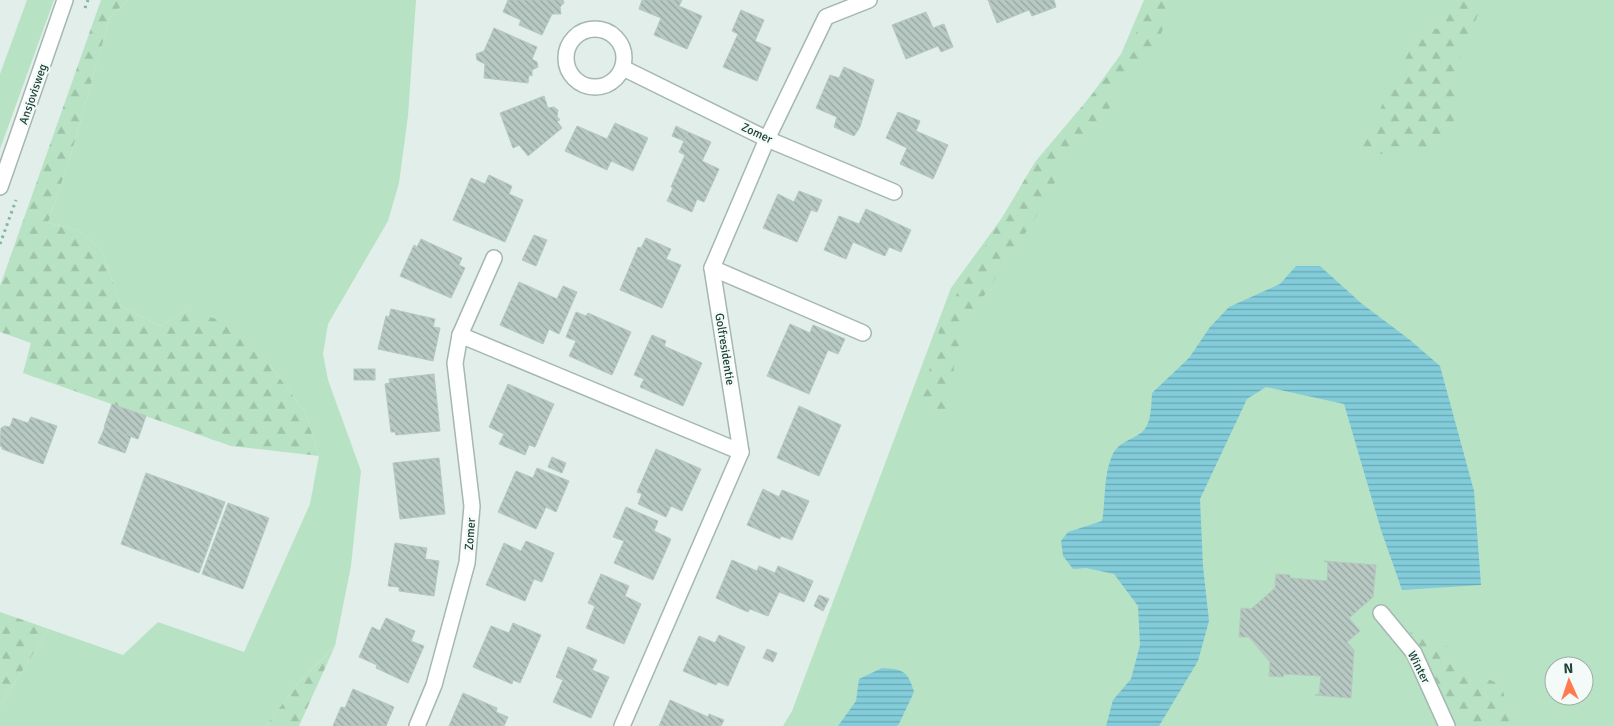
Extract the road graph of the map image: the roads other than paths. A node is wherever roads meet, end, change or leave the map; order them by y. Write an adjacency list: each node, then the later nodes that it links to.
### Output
1 (66, 0): 5 (street, Ansjovisweg)
2 (869, 0): 4 (street)
3 (623, 68): 4 (street, Zomer)
4 (767, 139): 6 (street, Zomer); 8 (street)
5 (0, 187)
6 (894, 192)
7 (494, 258): 10 (street, Zomer)
8 (712, 268): 9 (street); 11 (street, Golfresidentie)
9 (863, 333)
10 (460, 335): 11 (street); 13 (street, Zomer)
11 (741, 452): 14 (street)
12 (1381, 613): 15 (street, Winter)
13 (416, 726)
14 (622, 726)
15 (1447, 726)

